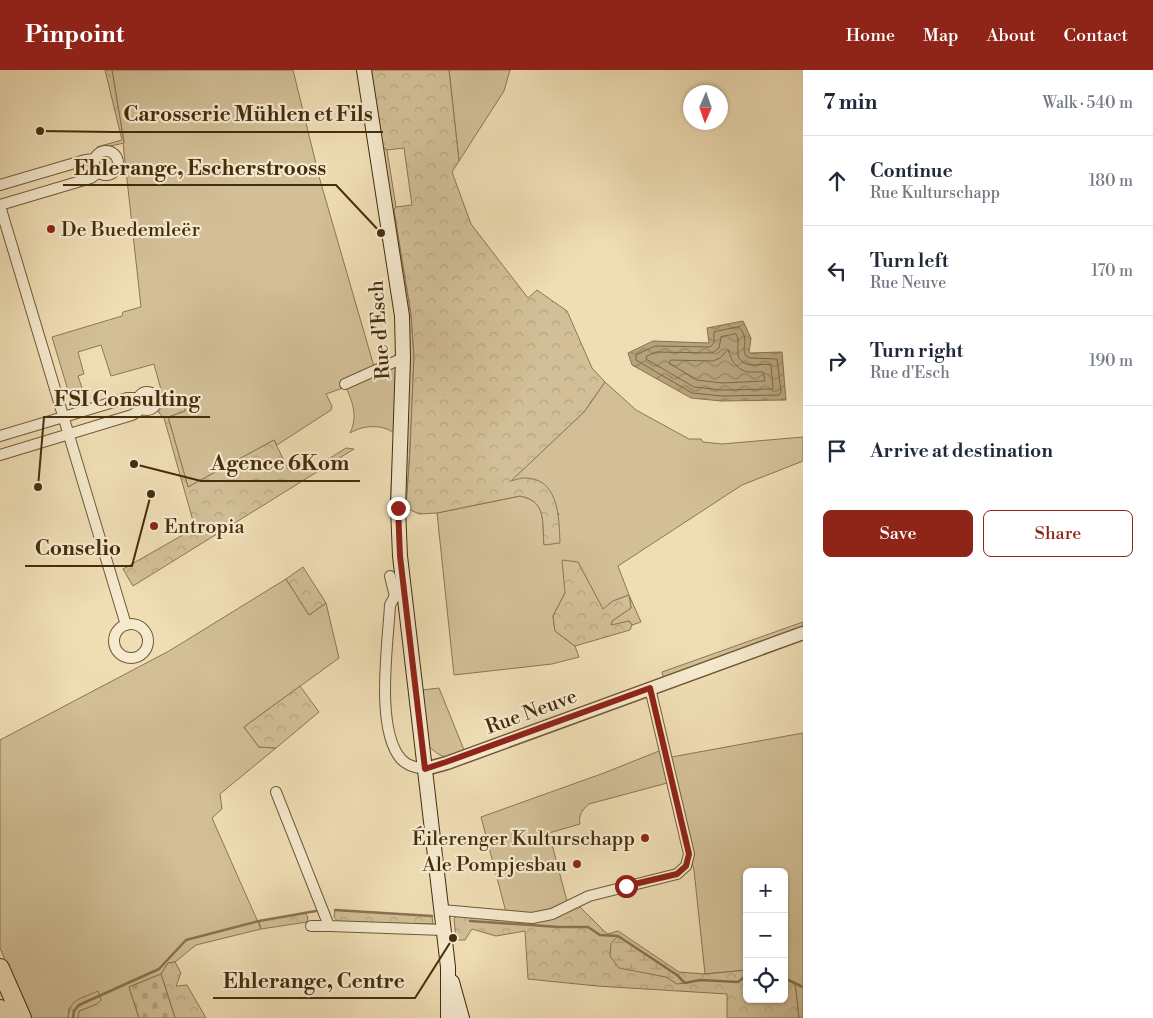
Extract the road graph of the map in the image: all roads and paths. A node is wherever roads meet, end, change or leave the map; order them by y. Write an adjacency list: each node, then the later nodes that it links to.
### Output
1 (364, 70): 6 (main road, Rue d'Esch)
2 (95, 159): 3 (street); 3 (street); 4 (street)
3 (98, 172): 5 (street)
4 (0, 185)
5 (0, 206): 10 (street)
6 (404, 358): 7 (street); 15 (main road, Rue d'Esch)
7 (345, 384)
8 (138, 398): 9 (street); 9 (street); 10 (street)
9 (142, 409): 11 (street)
10 (63, 417): 11 (street); 12 (street)
11 (68, 434): 13 (street); 16 (street)
12 (0, 436)
13 (0, 455)
14 (390, 576): 15 (street, Rue d'Esch)
15 (400, 592): 19 (main road, Rue d'Esch); 19 (street, Rue d'Esch)
16 (126, 624)
17 (803, 633): 18 (street, Rue Neuve)
18 (650, 688): 19 (street, Rue Neuve); 21 (street)
19 (425, 769): 21 (main road, Rue d'Esch)
20 (276, 792): 23 (street)
21 (442, 910): 24 (main road, Rue d'Esch)
22 (311, 926): 23 (street)
23 (329, 926): 24 (street)
24 (444, 930): 25 (main road, Rue d'Esch)
25 (448, 967): 30 (main road, Rue d'Esch); 31 (main road, Rue d'Esch)
26 (0, 968): 29 (highway)
27 (0, 1009): 28 (highway)
28 (4, 1018)
29 (22, 1018)
30 (448, 1018)
31 (462, 1018)

